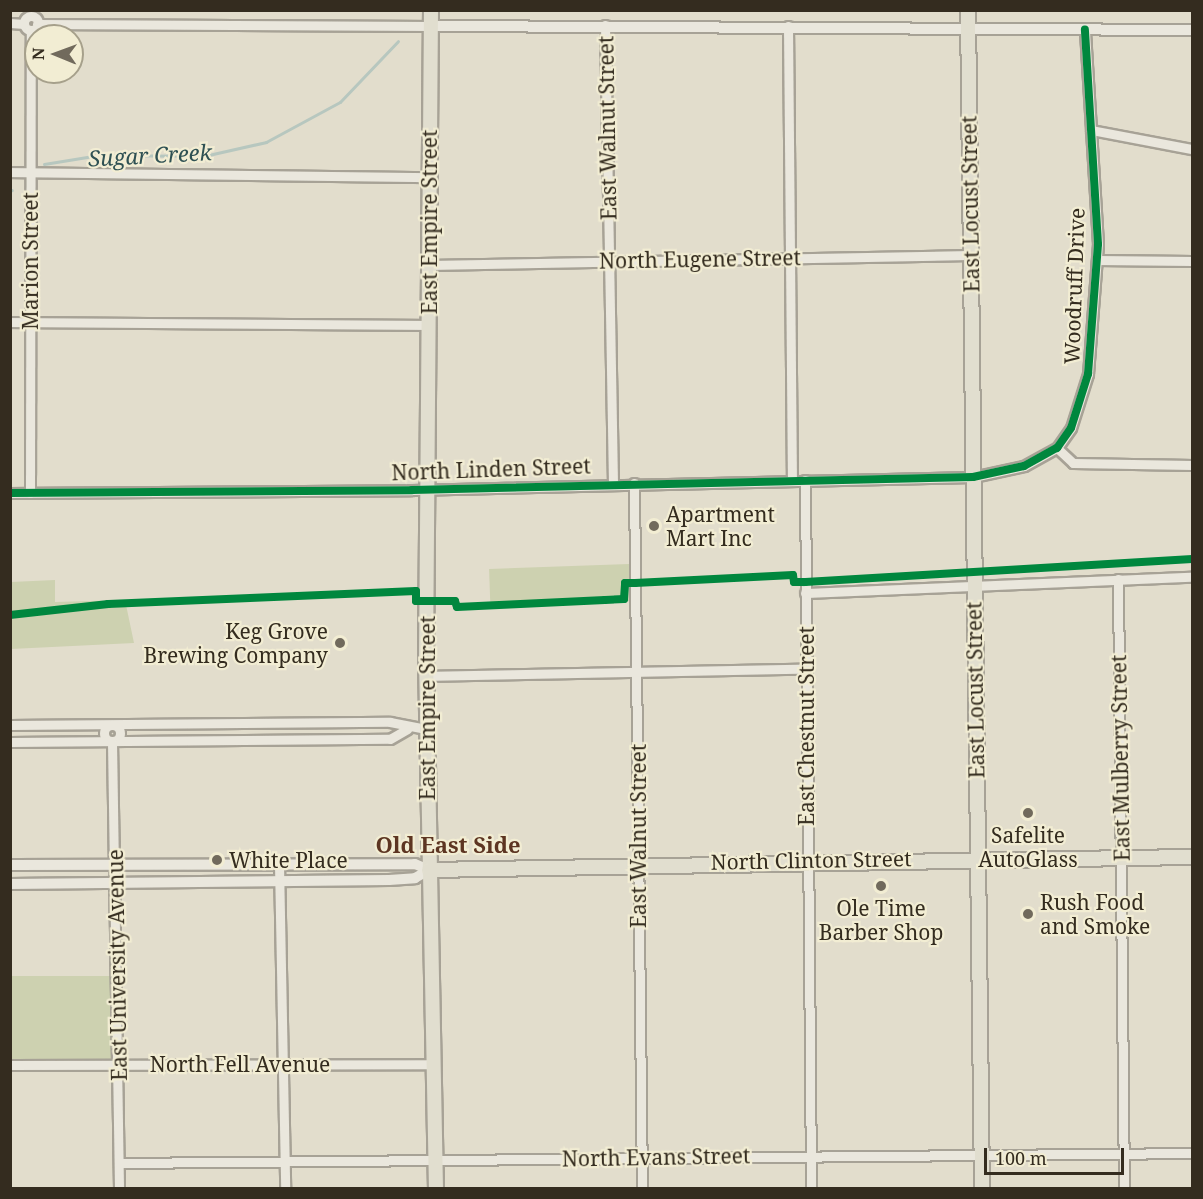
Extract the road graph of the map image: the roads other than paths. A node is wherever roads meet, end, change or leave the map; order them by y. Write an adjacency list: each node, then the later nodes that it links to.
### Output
1 (431, 10): 6 (main road, East Empire Street)
2 (968, 10): 8 (main road, East Locust Street)
3 (31, 21): 4 (street); 6 (street); 14 (street, Marion Street)
4 (10, 24)
5 (605, 25): 6 (street); 7 (street); 18 (street, East Walnut Street)
6 (431, 26): 15 (main road, East Empire Street)
7 (788, 26): 8 (street); 17 (street)
8 (968, 27): 9 (street); 16 (main road, East Locust Street)
9 (1085, 29): 10 (street); 11 (street, Woodruff Drive)
10 (1192, 30)
11 (1090, 130): 12 (street); 19 (street, Woodruff Drive)
12 (1192, 149)
13 (10, 172): 14 (street)
14 (31, 172): 15 (street); 23 (street, Marion Street)
15 (429, 177): 21 (main road, East Empire Street)
16 (970, 255): 17 (street, North Eugene Street); 27 (main road, East Locust Street)
17 (790, 257): 18 (street, North Eugene Street); 28 (street)
18 (610, 261): 21 (street, North Eugene Street); 30 (street, East Walnut Street)
19 (1097, 261): 20 (street); 25 (street, Woodruff Drive)
20 (1192, 261)
21 (429, 265): 24 (main road, East Empire Street)
22 (10, 322): 23 (street)
23 (30, 322): 24 (street); 34 (street, Marion Street)
24 (428, 325): 32 (main road, East Empire Street)
25 (1057, 448): 26 (street); 27 (street)
26 (1192, 465)
27 (974, 477): 29 (street, North Linden Street); 37 (main road, East Locust Street)
28 (792, 480): 29 (street, North Linden Street); 31 (street, North Linden Street)
29 (805, 480): 38 (street, East Chestnut Street)
30 (614, 483): 31 (street, North Linden Street); 32 (street, North Linden Street)
31 (634, 483): 40 (street, East Walnut Street)
32 (427, 488): 34 (street, North Linden Street); 41 (main road, East Empire Street)
33 (10, 493): 34 (street, North Linden Street)
34 (30, 493)
35 (1192, 577): 36 (street)
36 (1118, 579): 37 (street); 50 (street, East Mulberry Street)
37 (974, 583): 38 (street); 52 (main road, East Locust Street)
38 (805, 593): 39 (street, East Chestnut Street)
39 (806, 669): 40 (street); 53 (street, East Chestnut Street)
40 (637, 672): 41 (street); 54 (street, East Walnut Street)
41 (426, 676): 46 (main road, East Empire Street)
42 (262, 723): 44 (street); 45 (street); 47 (street)
43 (10, 725): 44 (street)
44 (113, 725): 49 (street)
45 (407, 729): 46 (street); 47 (street)
46 (427, 729): 58 (main road, East Empire Street)
47 (262, 741): 49 (street)
48 (10, 742): 49 (street)
49 (112, 742): 55 (street, East University Avenue)
50 (1121, 857): 51 (main road, North Clinton Street); 52 (main road, North Clinton Street); 66 (street, East Mulberry Street)
51 (1192, 857)
52 (977, 858): 53 (main road, North Clinton Street); 68 (main road, East Locust Street)
53 (807, 860): 54 (main road, North Clinton Street); 69 (street, East Chestnut Street)
54 (638, 863): 58 (main road, North Clinton Street); 70 (street, East Walnut Street)
55 (115, 864): 56 (street); 57 (street); 61 (street, East University Avenue)
56 (279, 864): 58 (street); 59 (street)
57 (10, 865)
58 (429, 870): 59 (street); 64 (main road, East Empire Street)
59 (280, 882): 61 (street); 62 (street)
60 (10, 884): 61 (street)
61 (115, 884): 63 (street, East University Avenue)
62 (285, 1063): 63 (street, North Fell Avenue); 64 (street, North Fell Avenue); 71 (street)
63 (120, 1064): 65 (street, North Fell Avenue); 73 (street, East University Avenue)
64 (435, 1064): 72 (main road, East Empire Street)
65 (10, 1065)
66 (1124, 1153): 67 (street, North Evans Street); 68 (street, North Evans Street); 80 (street, East Mulberry Street)
67 (1192, 1153)
68 (981, 1154): 69 (street, North Evans Street); 79 (main road, East Locust Street)
69 (811, 1155): 70 (street, North Evans Street); 78 (street, East Chestnut Street)
70 (642, 1156): 72 (street, North Evans Street); 77 (street, East Walnut Street)
71 (285, 1161): 72 (street, North Evans Street); 73 (street, North Evans Street); 75 (street)
72 (436, 1161): 76 (main road, East Empire Street)
73 (119, 1163): 74 (street, East University Avenue)
74 (119, 1188)
75 (285, 1188)
76 (436, 1188)
77 (642, 1188)
78 (811, 1188)
79 (982, 1188)
80 (1124, 1188)

